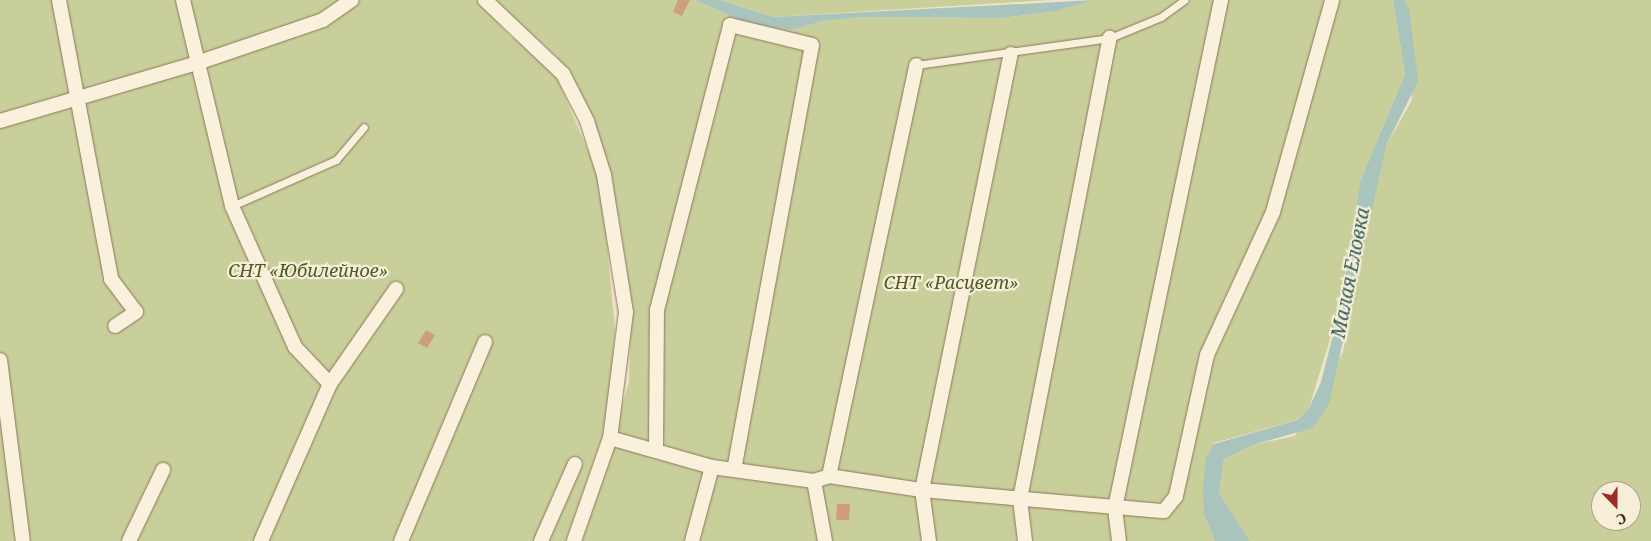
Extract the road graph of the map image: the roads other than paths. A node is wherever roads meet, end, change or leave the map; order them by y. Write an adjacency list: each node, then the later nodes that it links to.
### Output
1 (60, 0): 12 (street)
2 (183, 0): 10 (street)
3 (352, 0): 10 (street)
4 (485, 0): 21 (street)
5 (1184, 0): 8 (lane)
6 (1221, 0): 31 (street)
7 (1332, 0): 31 (street)
8 (1110, 38): 9 (lane); 30 (street)
9 (1011, 54): 11 (lane); 29 (street)
10 (197, 64): 12 (street); 15 (street)
11 (916, 65): 27 (street)
12 (81, 100): 13 (street); 17 (street)
13 (0, 120)
14 (364, 127): 15 (lane)
15 (232, 206): 20 (street)
16 (396, 289): 20 (street)
17 (114, 326)
18 (486, 342): 35 (street)
19 (0, 360): 32 (street)
20 (330, 384): 34 (street)
21 (610, 438): 22 (street); 37 (street)
22 (656, 448): 24 (street); 25 (street)
23 (575, 464): 36 (street)
24 (712, 467): 25 (street); 38 (street)
25 (734, 468): 28 (street)
26 (163, 470): 33 (street)
27 (829, 476): 28 (street); 29 (street)
28 (814, 481): 39 (street)
29 (922, 490): 30 (street); 40 (street)
30 (1020, 499): 31 (street); 41 (street)
31 (1115, 508): 42 (street)
32 (23, 541)
33 (129, 541)
34 (261, 541)
35 (401, 541)
36 (541, 541)
37 (574, 541)
38 (692, 541)
39 (825, 541)
40 (929, 541)
41 (1025, 541)
42 (1119, 541)

